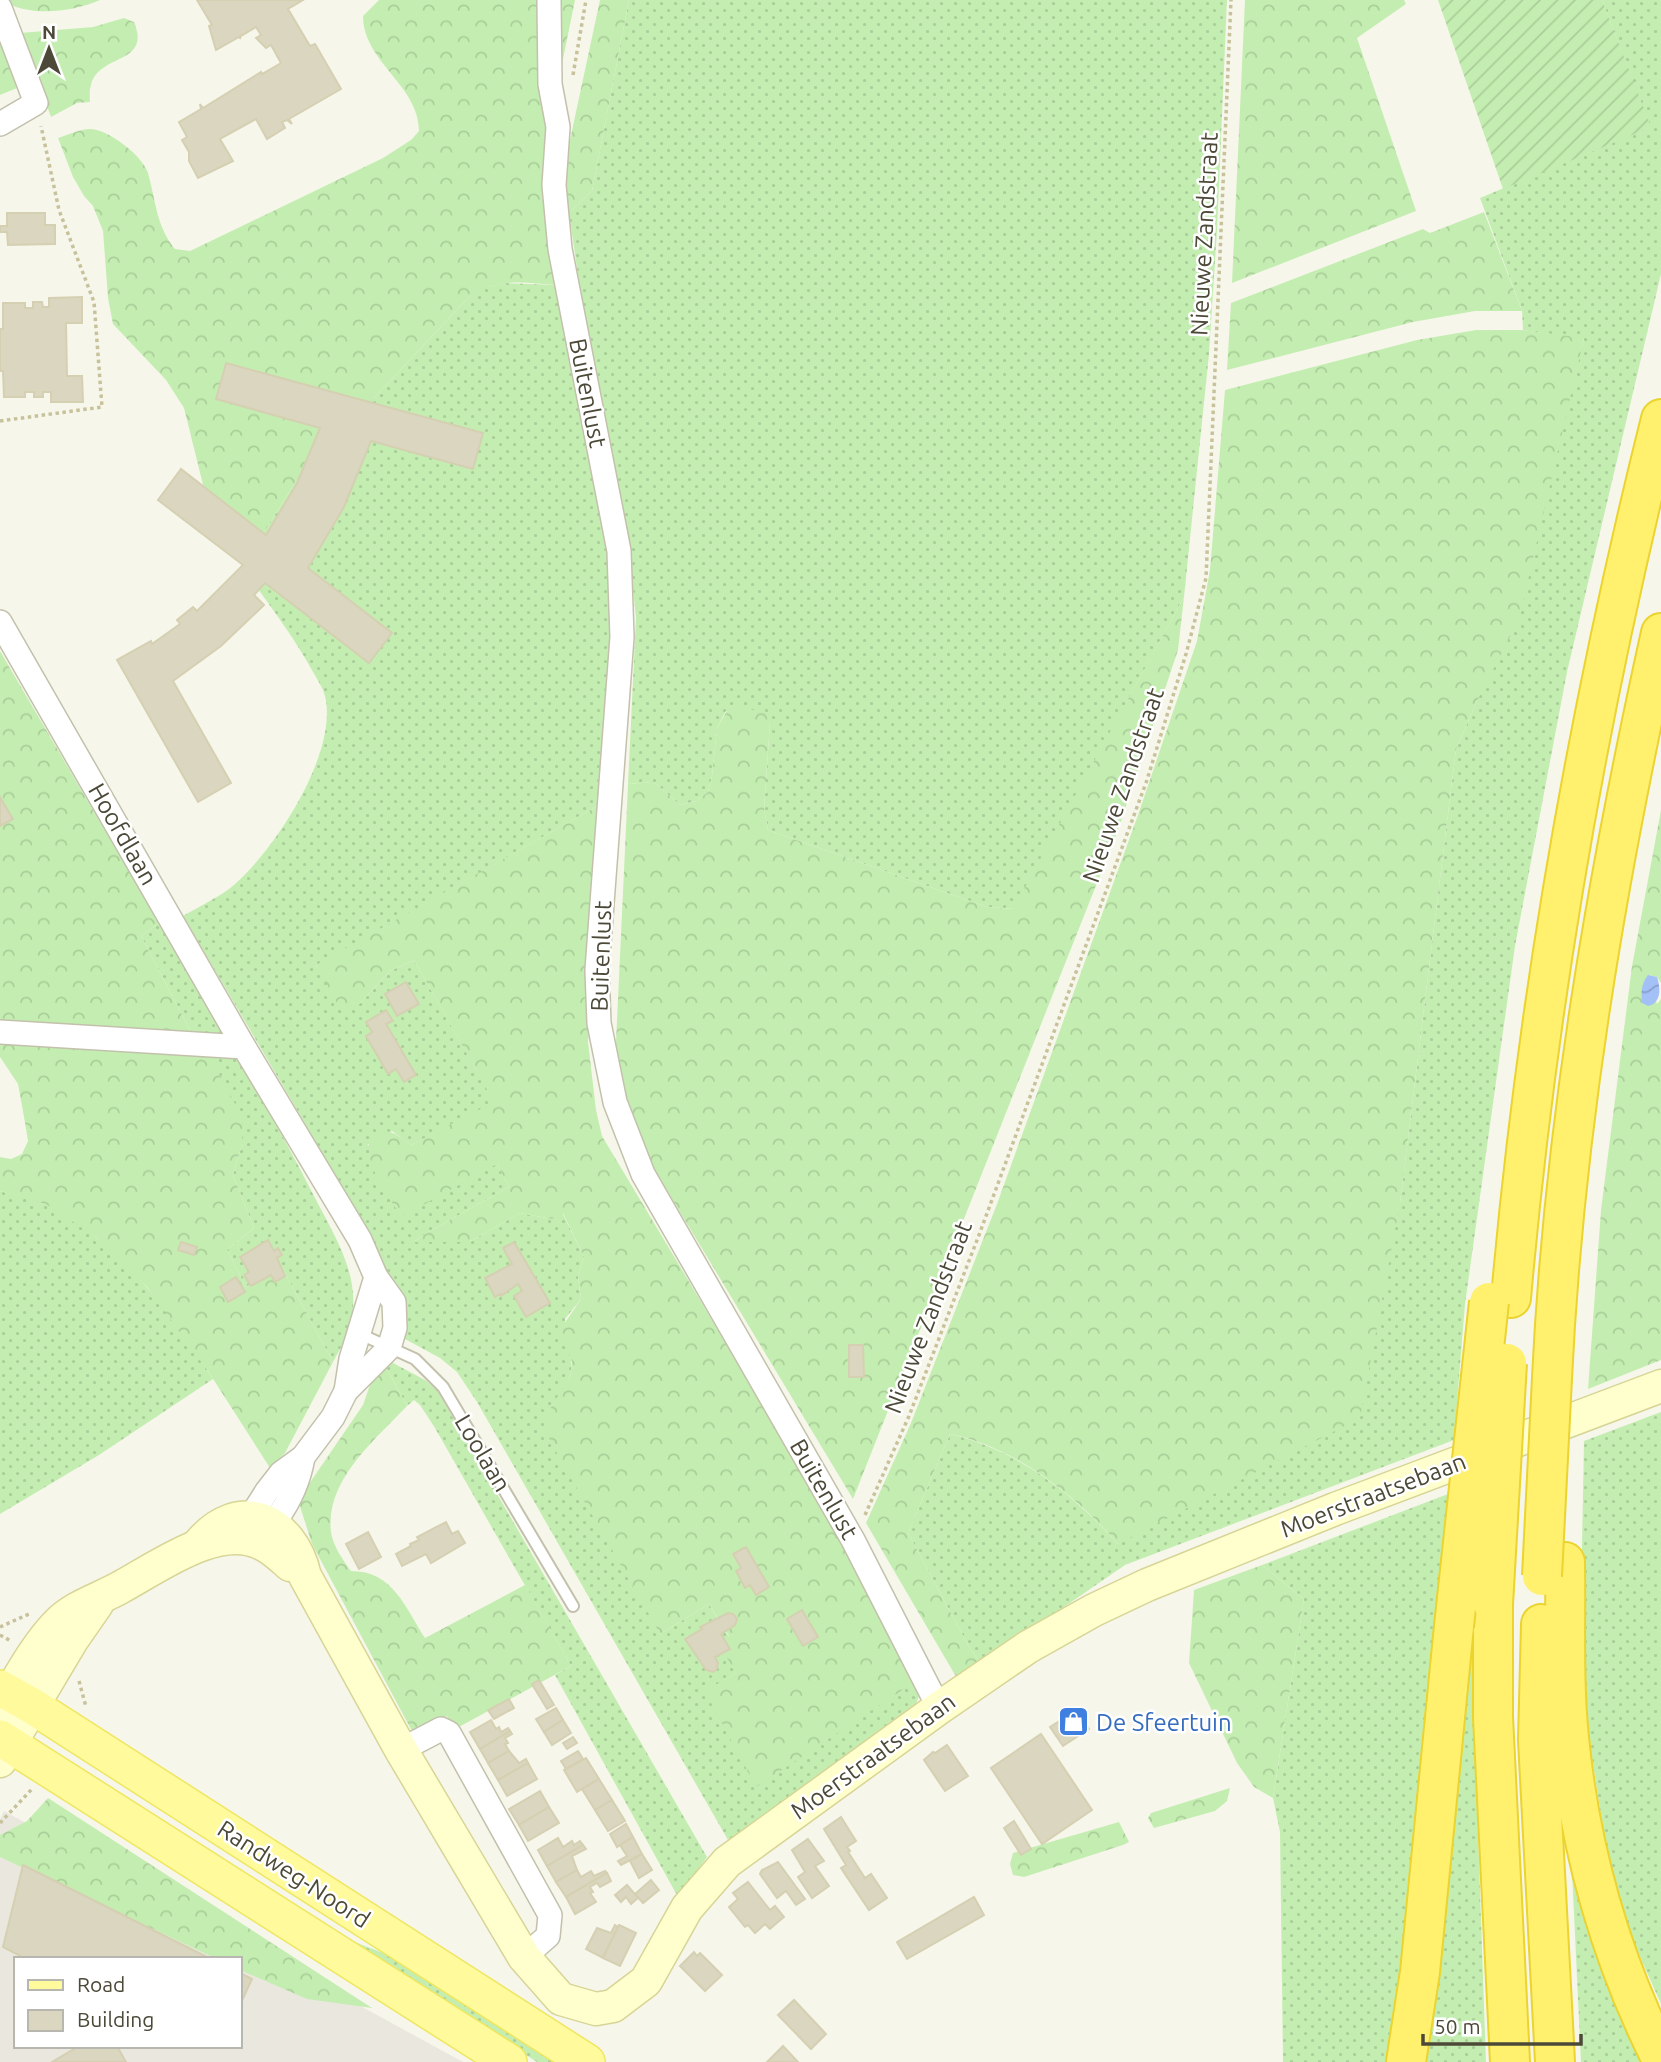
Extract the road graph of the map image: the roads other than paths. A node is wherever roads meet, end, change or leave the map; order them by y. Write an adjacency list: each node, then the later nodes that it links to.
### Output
1 (549, 0): 19 (street, Buitenlust)
2 (0, 8): 3 (street)
3 (0, 124)
4 (1661, 419): 10 (highway)
5 (0, 622): 8 (street, Hoofdlaan)
6 (1661, 633): 16 (highway, bridge)
7 (0, 1032): 8 (street)
8 (244, 1047): 9 (street, Hoofdlaan)
9 (376, 1277): 11 (street); 12 (street, Hoofdlaan)
10 (1500, 1300): 26 (highway, bridge); 27 (highway, bridge)
11 (360, 1334): 12 (lane, Loolaan); 14 (street)
12 (389, 1348): 14 (street); 17 (lane, Loolaan)
13 (1661, 1386): 19 (street, Moerstraatsebaan)
14 (346, 1391): 15 (street)
15 (261, 1528): 18 (street); 21 (street, Moerstraatsebaan)
16 (1554, 1569): 23 (highway); 28 (highway)
17 (573, 1606)
18 (11, 1699): 20 (street); 25 (main road, Randweg-Noord)
19 (939, 1708): 22 (street, Moerstraatsebaan)
20 (3, 1747): 24 (main road, Randweg-Noord)
21 (401, 1750): 22 (street, Moerstraatsebaan); 22 (street)
22 (524, 1957)
23 (1661, 2058)
24 (509, 2062)
25 (587, 2062)
26 (1406, 2062)
27 (1510, 2062)
28 (1555, 2062)

